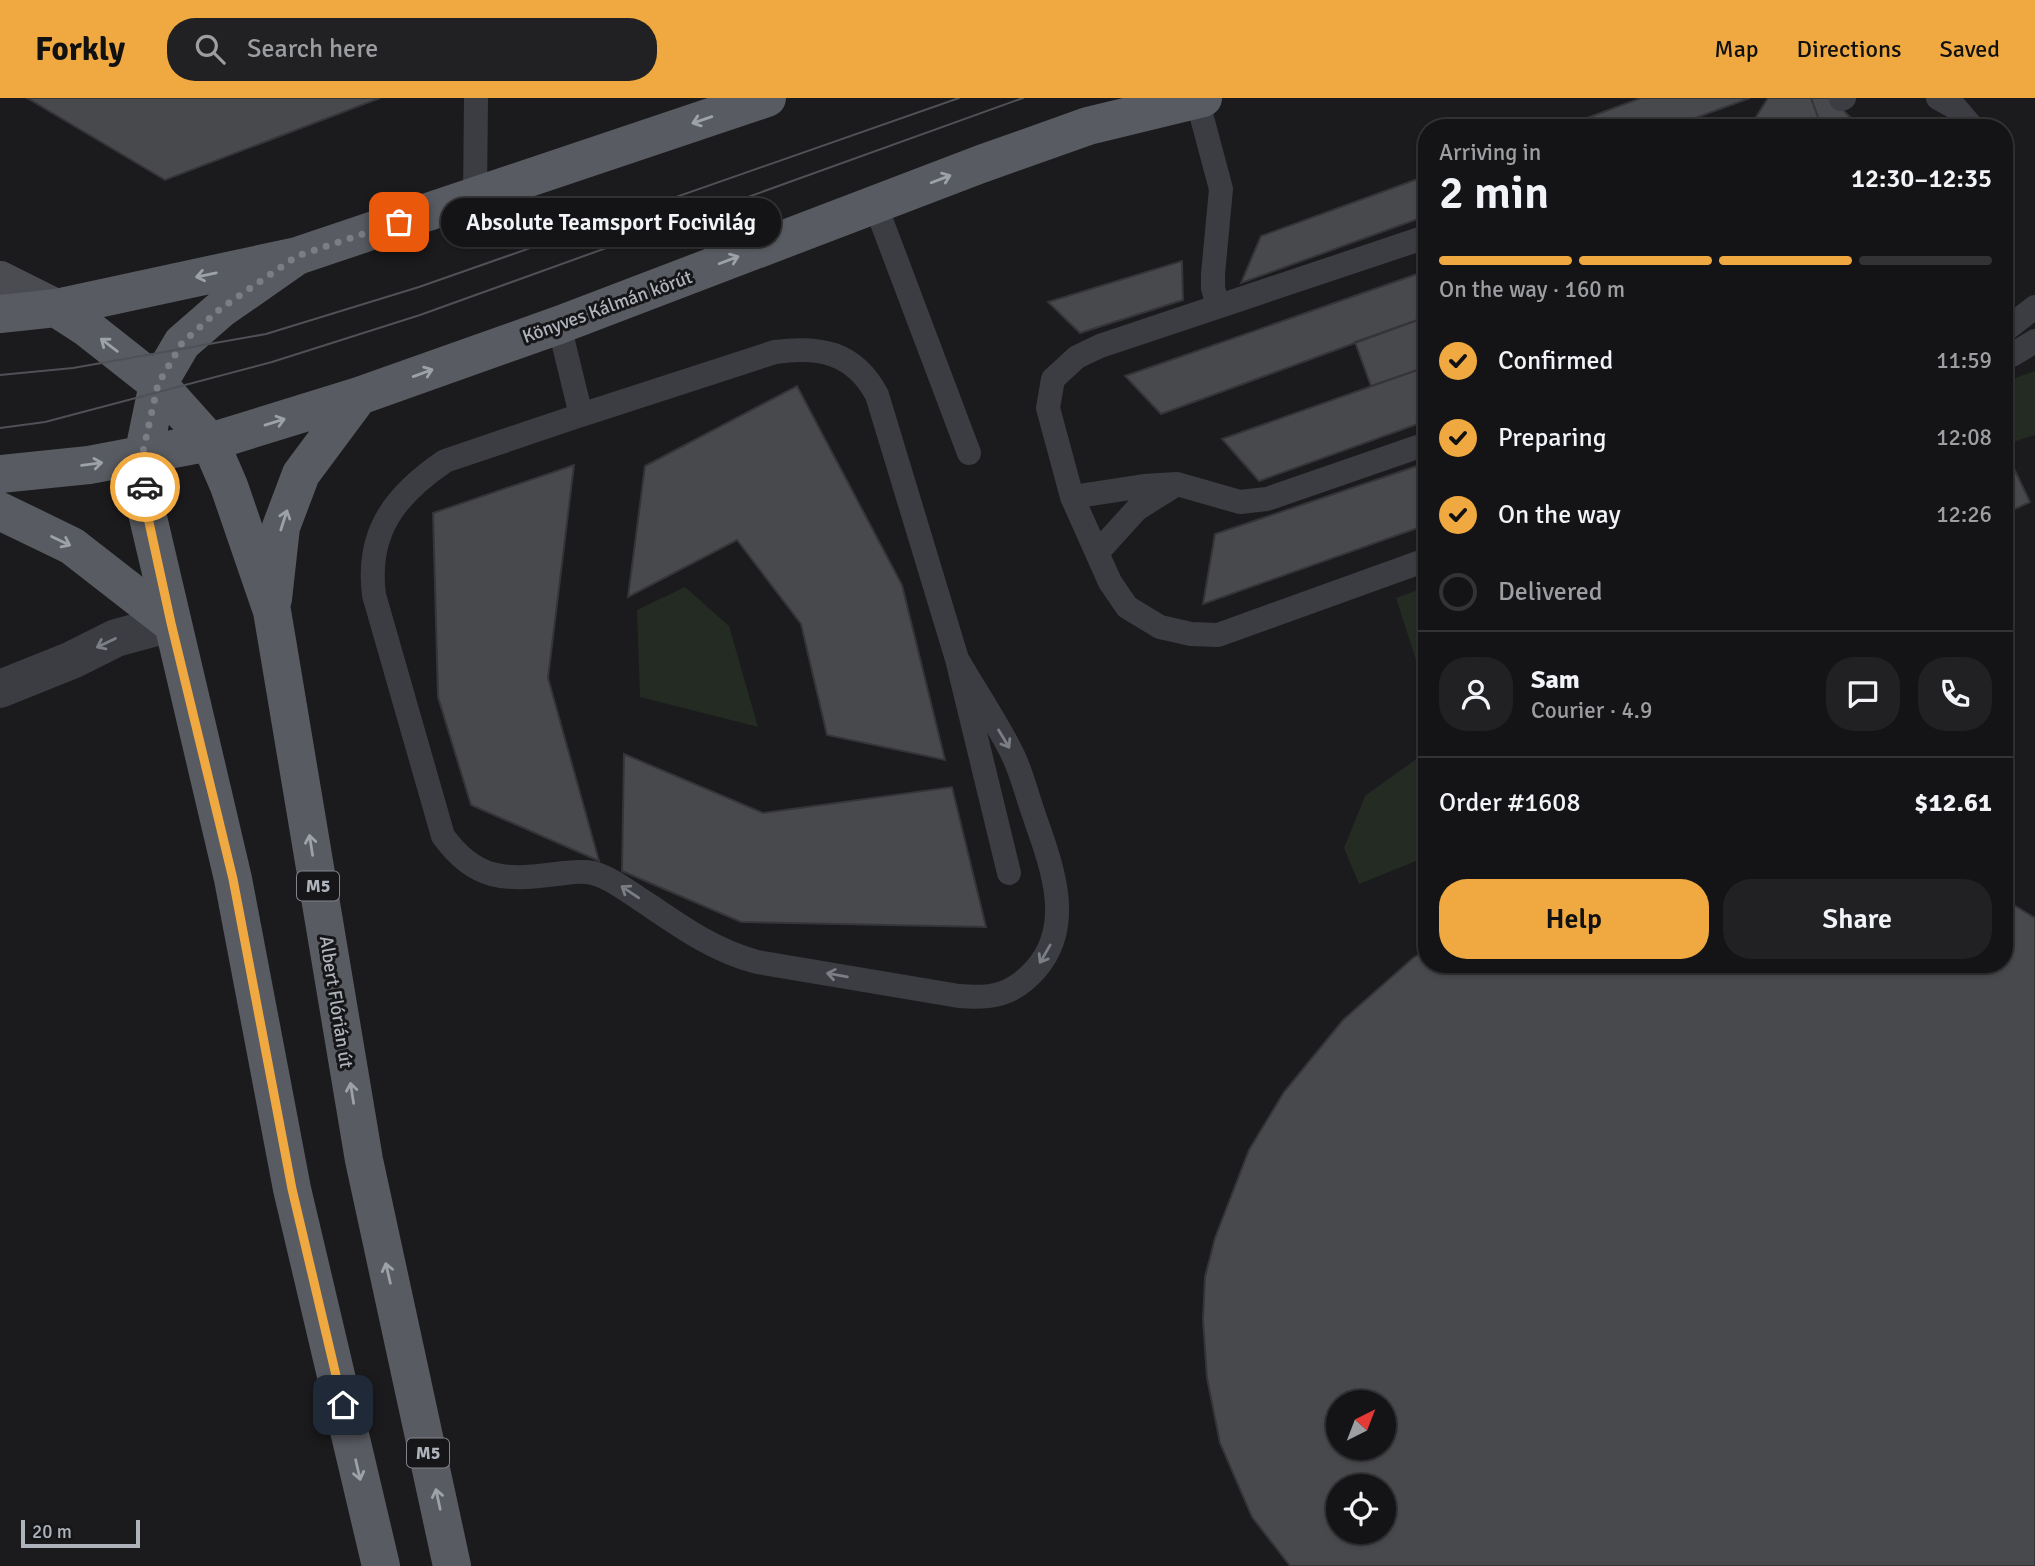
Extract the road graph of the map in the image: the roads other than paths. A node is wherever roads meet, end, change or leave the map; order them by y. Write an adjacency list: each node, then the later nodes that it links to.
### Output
1 (476, 98): 7 (lane)
2 (767, 98): 7 (main road, one-way to 7)
3 (1203, 98): 5 (main road, Könyves Kálmán körút)
4 (1938, 98): 6 (lane)
5 (1197, 99): 8 (main road, Könyves Kálmán körút, one-way to 5); 12 (lane)
6 (1965, 119)
7 (475, 196): 10 (main road)
8 (875, 205): 17 (main road, Könyves Kálmán körút, one-way to 8); 25 (lane)
9 (1418, 240): 12 (lane)
10 (297, 256): 14 (main road, one-way to 14); 20 (main road)
11 (0, 281): 14 (street)
12 (1218, 306): 29 (lane)
13 (2035, 307): 16 (lane)
14 (56, 308): 15 (main road); 20 (main road, Albert Flórián út, one-way to 14)
15 (0, 314)
16 (2013, 324)
17 (559, 325): 21 (main road, Könyves Kálmán körút, one-way to 17); 22 (lane)
18 (2035, 341): 19 (lane)
19 (2013, 354)
20 (158, 384): 23 (main road, Albert Flórián út); 26 (main road)
21 (359, 396): 23 (main road, Könyves Kálmán körút, one-way to 21); 33 (main road, M5, one-way to 21)
22 (581, 415): 35 (lane); 35 (lane, one-way to 22)
23 (210, 442): 26 (main road, Könyves Kálmán körút); 33 (main road, Albert Flórián út)
24 (1418, 447): 28 (lane)
25 (969, 453)
26 (142, 456): 27 (main road, Könyves Kálmán körút, one-way to 26); 34 (main road)
27 (0, 474)
28 (1177, 484): 29 (lane); 31 (lane)
29 (1072, 497): 31 (lane)
30 (0, 511): 34 (main road, one-way to 34)
31 (1097, 554): 32 (lane)
32 (1418, 563)
33 (272, 611): 39 (main road, Albert Flórián út / M5, one-way to 33)
34 (171, 623): 36 (street, one-way to 36); 38 (main road, one-way to 38)
35 (957, 659): 37 (lane)
36 (0, 689)
37 (1009, 873)
38 (381, 1566)
39 (453, 1566)

